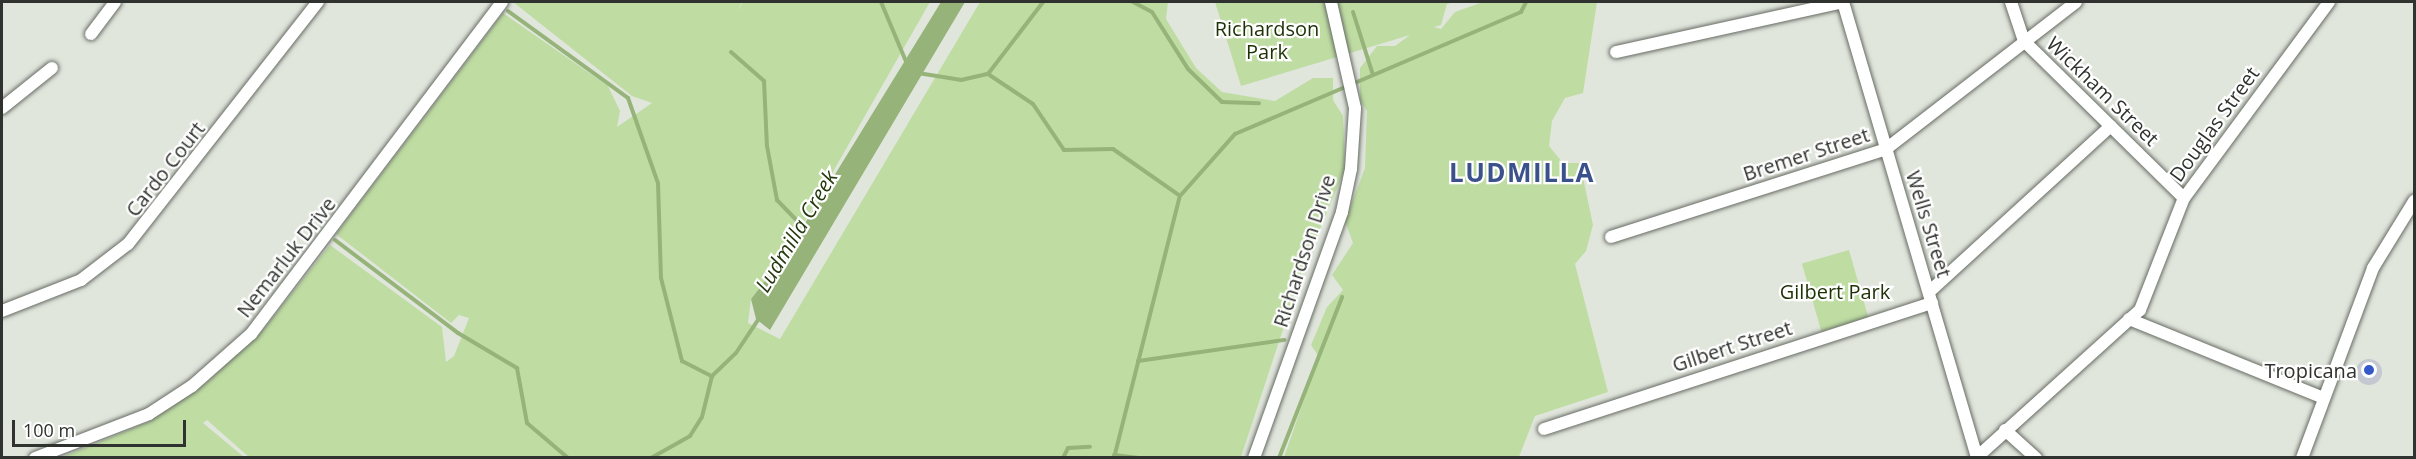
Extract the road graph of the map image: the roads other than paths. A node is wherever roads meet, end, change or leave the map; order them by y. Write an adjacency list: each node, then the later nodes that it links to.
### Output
1 (113, 2): 9 (street)
2 (318, 2): 20 (street, Cardo Court)
3 (502, 2): 26 (street, Nemarluk Drive)
4 (1331, 2): 27 (street, Richardson Drive)
5 (1843, 2): 11 (street); 15 (street, Wells Street)
6 (2011, 2): 10 (street, Wickham Street)
7 (2076, 2): 10 (street, Bremer Street)
8 (2329, 2): 16 (street, Douglas Street)
9 (91, 34)
10 (2024, 41): 14 (street, Wickham Street); 15 (street, Bremer Street)
11 (1616, 52)
12 (52, 68): 13 (street)
13 (2, 108)
14 (2111, 126): 16 (street, Wickham Street); 19 (street, Gilbert Street)
15 (1886, 149): 18 (street, Bremer Street); 19 (street, Wells Street)
16 (2184, 198): 21 (street, Douglas Street)
17 (2415, 201): 22 (street)
18 (1611, 237)
19 (1931, 298): 23 (street, Gilbert Street); 25 (street, Wells Street)
20 (2, 310)
21 (2129, 319): 22 (street); 24 (street, Douglas Street)
22 (2324, 398): 29 (street)
23 (1544, 429)
24 (2005, 430): 25 (street, Douglas Street); 28 (street)
25 (1977, 457)
26 (35, 458)
27 (1254, 458)
28 (2036, 458)
29 (2302, 458)

